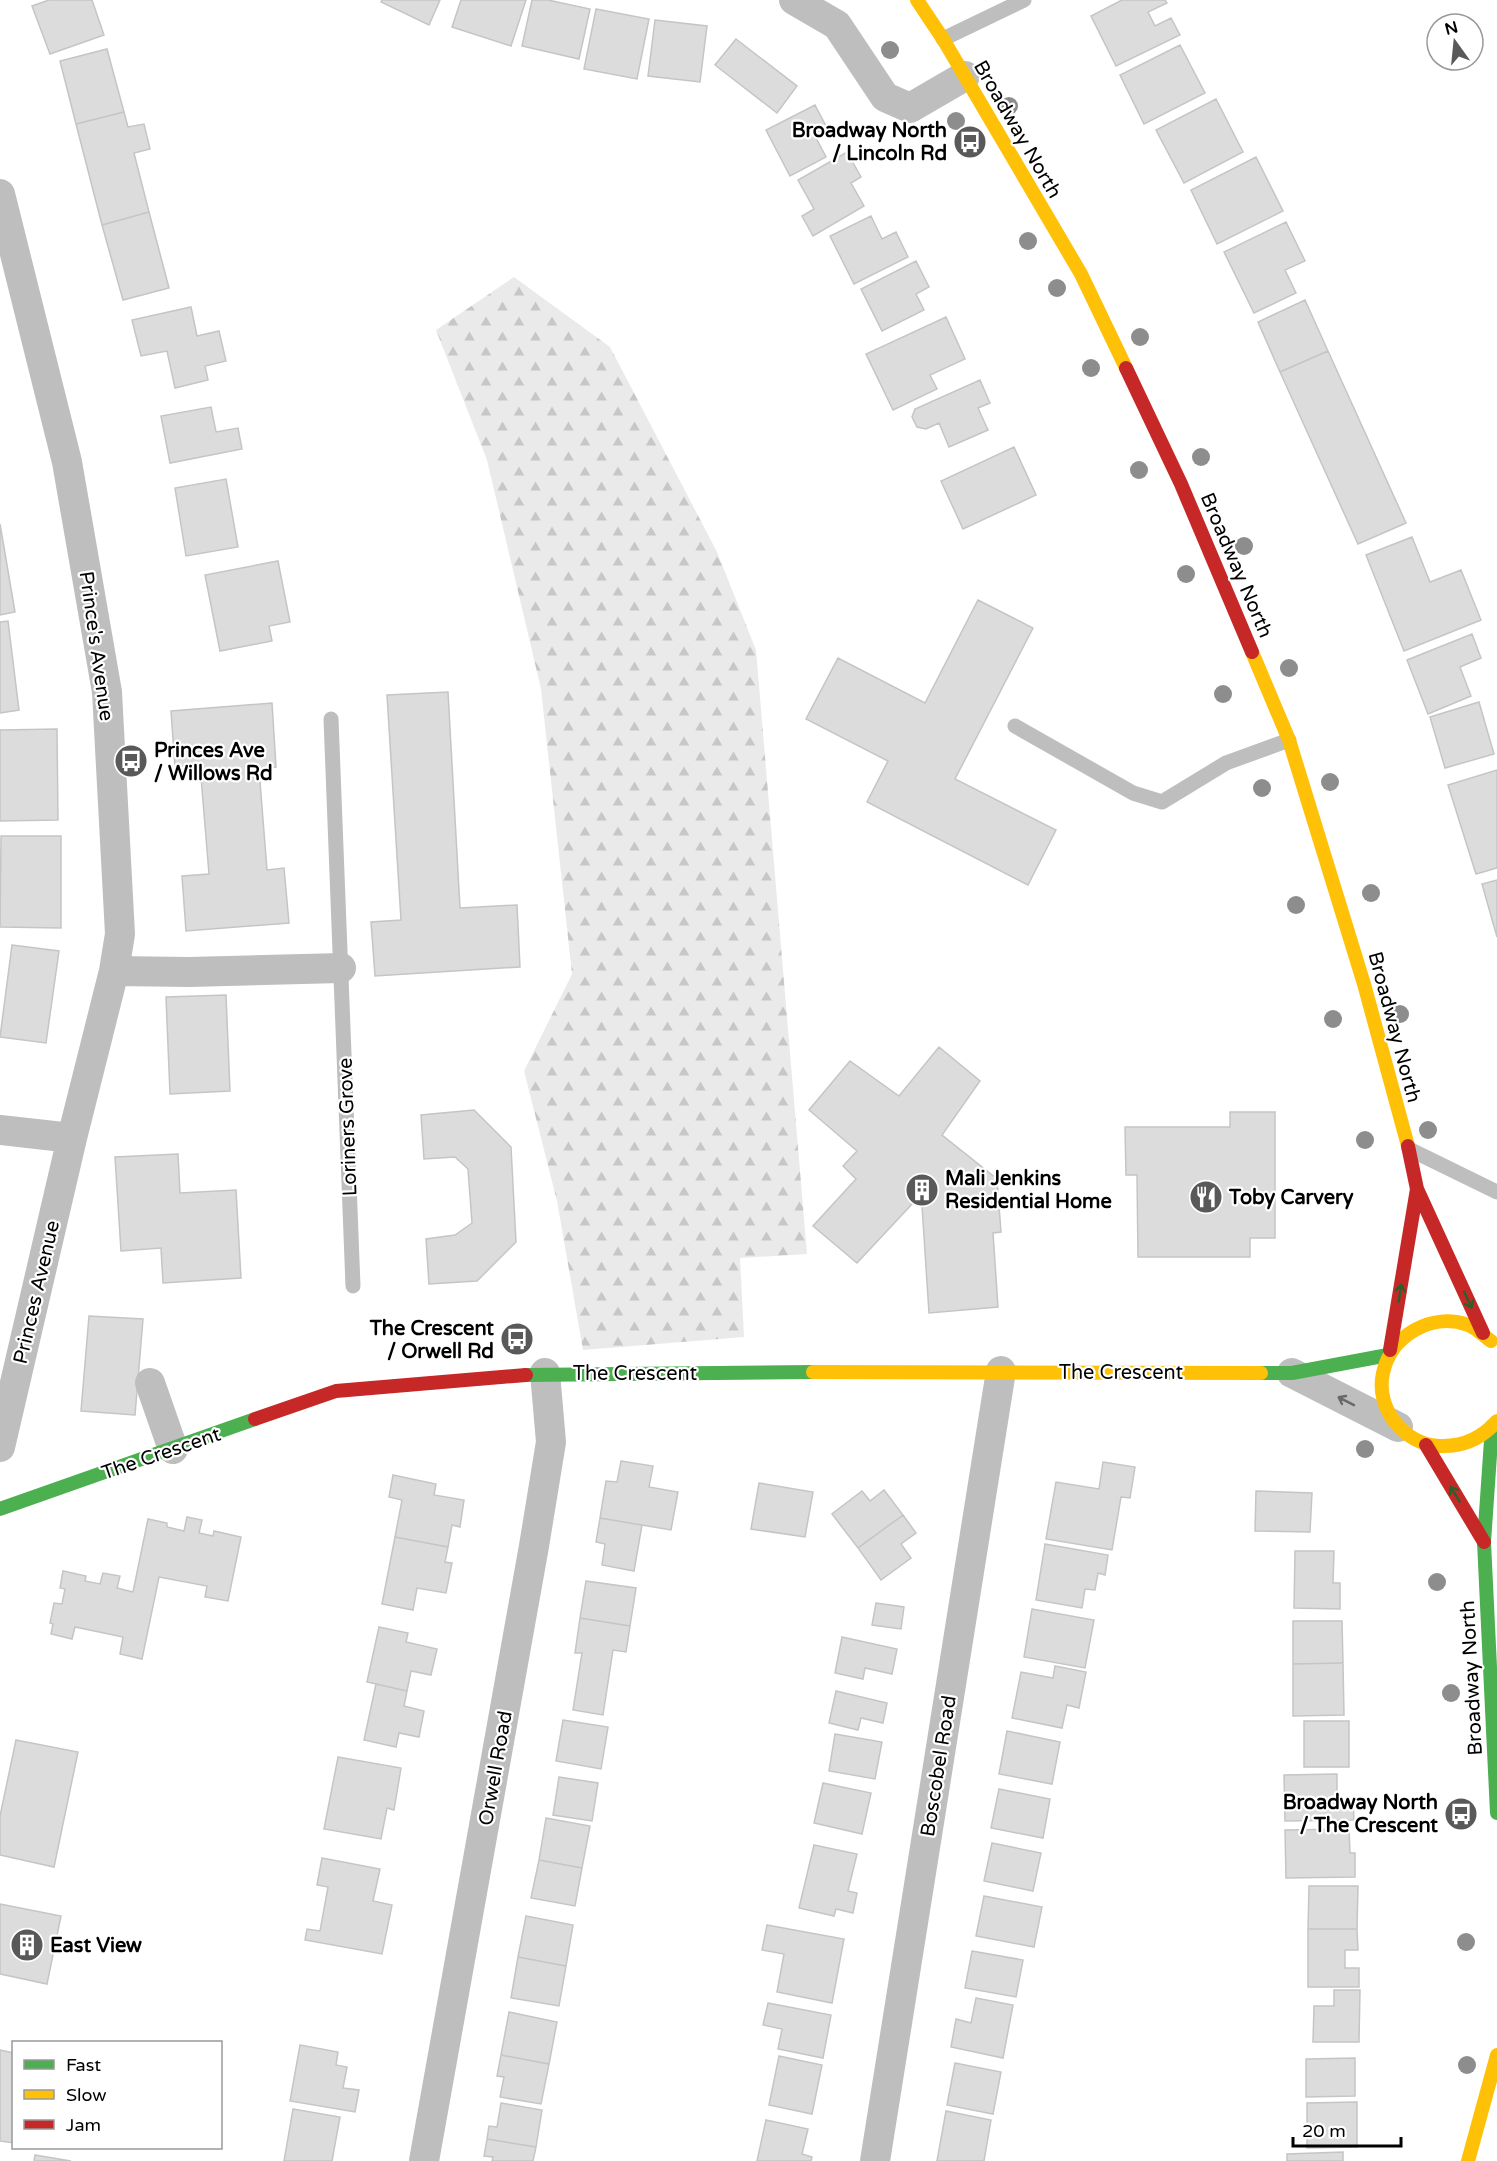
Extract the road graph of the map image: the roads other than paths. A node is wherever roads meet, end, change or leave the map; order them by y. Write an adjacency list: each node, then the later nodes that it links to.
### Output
1 (794, 0): 5 (street)
2 (917, 0): 4 (main road, Broadway North)
3 (1024, 0): 4 (lane)
4 (943, 39): 5 (main road, Broadway North)
5 (965, 76): 9 (main road, Broadway North)
6 (0, 194): 11 (street, Prince's Avenue)
7 (331, 719): 10 (lane, Loriners Grove)
8 (1015, 726): 9 (lane)
9 (1289, 740): 14 (main road, Broadway North)
10 (341, 968): 11 (street); 17 (lane, Loriners Grove)
11 (114, 971): 13 (street, Prince's Avenue)
12 (0, 1130): 13 (street)
13 (72, 1138): 27 (street, Princes Avenue)
14 (1409, 1149): 15 (main road, Broadway North); 16 (lane)
15 (1417, 1189): 18 (main road, Broadway North, one-way to 18); 19 (main road, Broadway North, one-way to 15)
16 (1497, 1192)
17 (353, 1286)
18 (1491, 1340): 19 (main road)
19 (1389, 1353): 22 (main road, The Crescent); 25 (main road, Broadway North)
20 (1001, 1371): 21 (main road, The Crescent); 22 (main road, The Crescent); 34 (street, Boscobel Road)
21 (545, 1373): 28 (main road, The Crescent); 33 (street, Orwell Road)
22 (1292, 1373): 25 (street, The Crescent, one-way to 22)
23 (150, 1383): 28 (street)
24 (1495, 1424): 26 (main road); 30 (main road, Broadway North)
25 (1398, 1427): 26 (main road)
26 (1426, 1445): 30 (main road, Broadway North, one-way to 26)
27 (0, 1447)
28 (173, 1449): 29 (main road, The Crescent)
29 (0, 1509)
30 (1484, 1542): 31 (main road, Broadway North)
31 (1497, 1812)
32 (1497, 2055): 35 (main road)
33 (424, 2161)
34 (875, 2161)
35 (1468, 2161)

